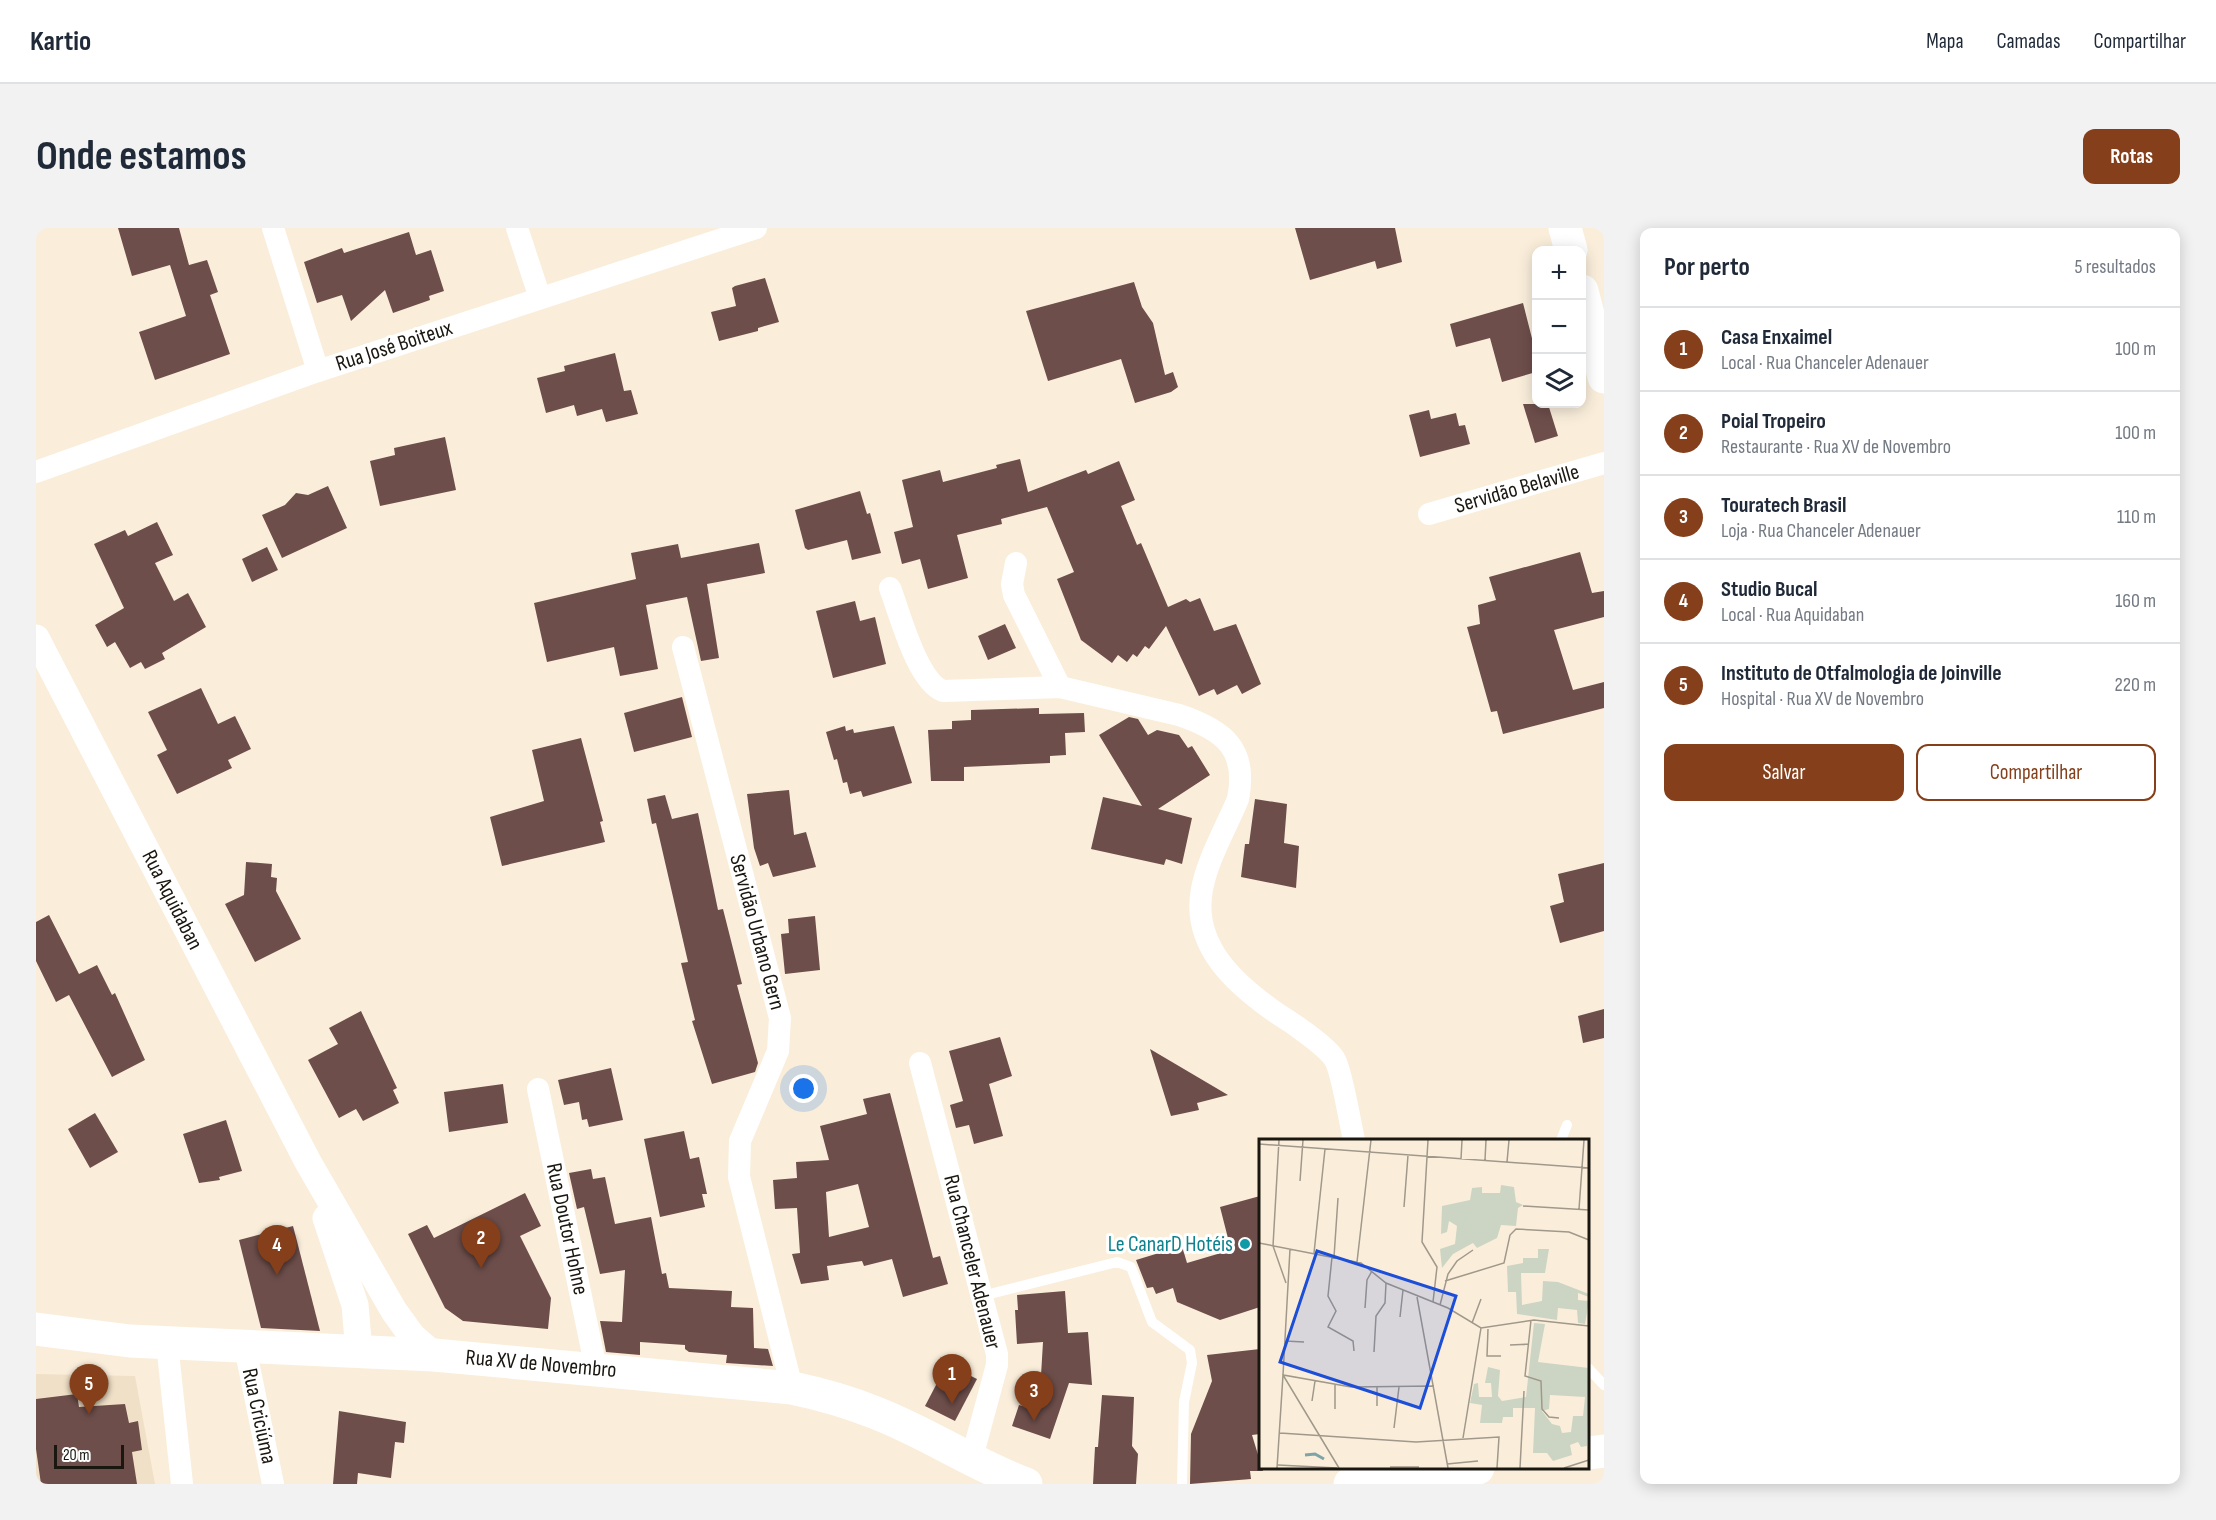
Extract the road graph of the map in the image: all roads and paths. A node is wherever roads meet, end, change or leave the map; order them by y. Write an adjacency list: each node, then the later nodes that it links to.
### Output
1 (273, 228): 8 (street)
2 (517, 228): 6 (street)
3 (756, 228): 6 (street, Rua José Boiteux)
4 (1565, 228): 5 (main road)
5 (1570, 246)
6 (540, 298): 8 (street, Rua José Boiteux)
7 (1583, 300): 9 (main road)
8 (318, 371): 11 (street, Rua José Boiteux)
9 (1604, 377)
10 (1604, 463): 12 (street, Servidão Belaville)
11 (36, 472)
12 (1430, 514)
13 (1016, 563): 17 (street)
14 (890, 588): 17 (street)
15 (36, 638): 23 (street, Rua Aquidaban)
16 (683, 647): 33 (street, Servidão Urbano Gern)
17 (1060, 687): 21 (street)
18 (920, 1063): 24 (street, Rua Chanceler Adenauer)
19 (538, 1089): 30 (street, Rua Doutor Hohne)
20 (1568, 1125): 22 (lane)
21 (1354, 1139)
22 (1561, 1139)
23 (308, 1162): 28 (street, Rua Aquidaban); 29 (street, Rua Aquidaban)
24 (982, 1296): 36 (street, Rua Chanceler Adenauer); 42 (lane)
25 (36, 1329): 26 (main road, Rua XV de Novembro)
26 (166, 1343): 27 (main road, Rua XV de Novembro); 39 (street)
27 (245, 1347): 28 (main road, Rua XV de Novembro); 40 (street, Rua Criciúma)
28 (359, 1352): 29 (main road, Rua XV de Novembro)
29 (434, 1355): 30 (main road, Rua XV de Novembro)
30 (596, 1369): 33 (main road, Rua XV de Novembro)
31 (1589, 1370): 32 (lane)
32 (1604, 1385)
33 (792, 1388): 36 (main road, Rua XV de Novembro)
34 (1604, 1451): 35 (main road)
35 (1589, 1453)
36 (971, 1461): 41 (main road, Rua XV de Novembro)
37 (1463, 1469): 38 (main road)
38 (1419, 1475): 43 (main road)
39 (182, 1484)
40 (273, 1484)
41 (1026, 1484)
42 (1182, 1484)
43 (1350, 1484)

